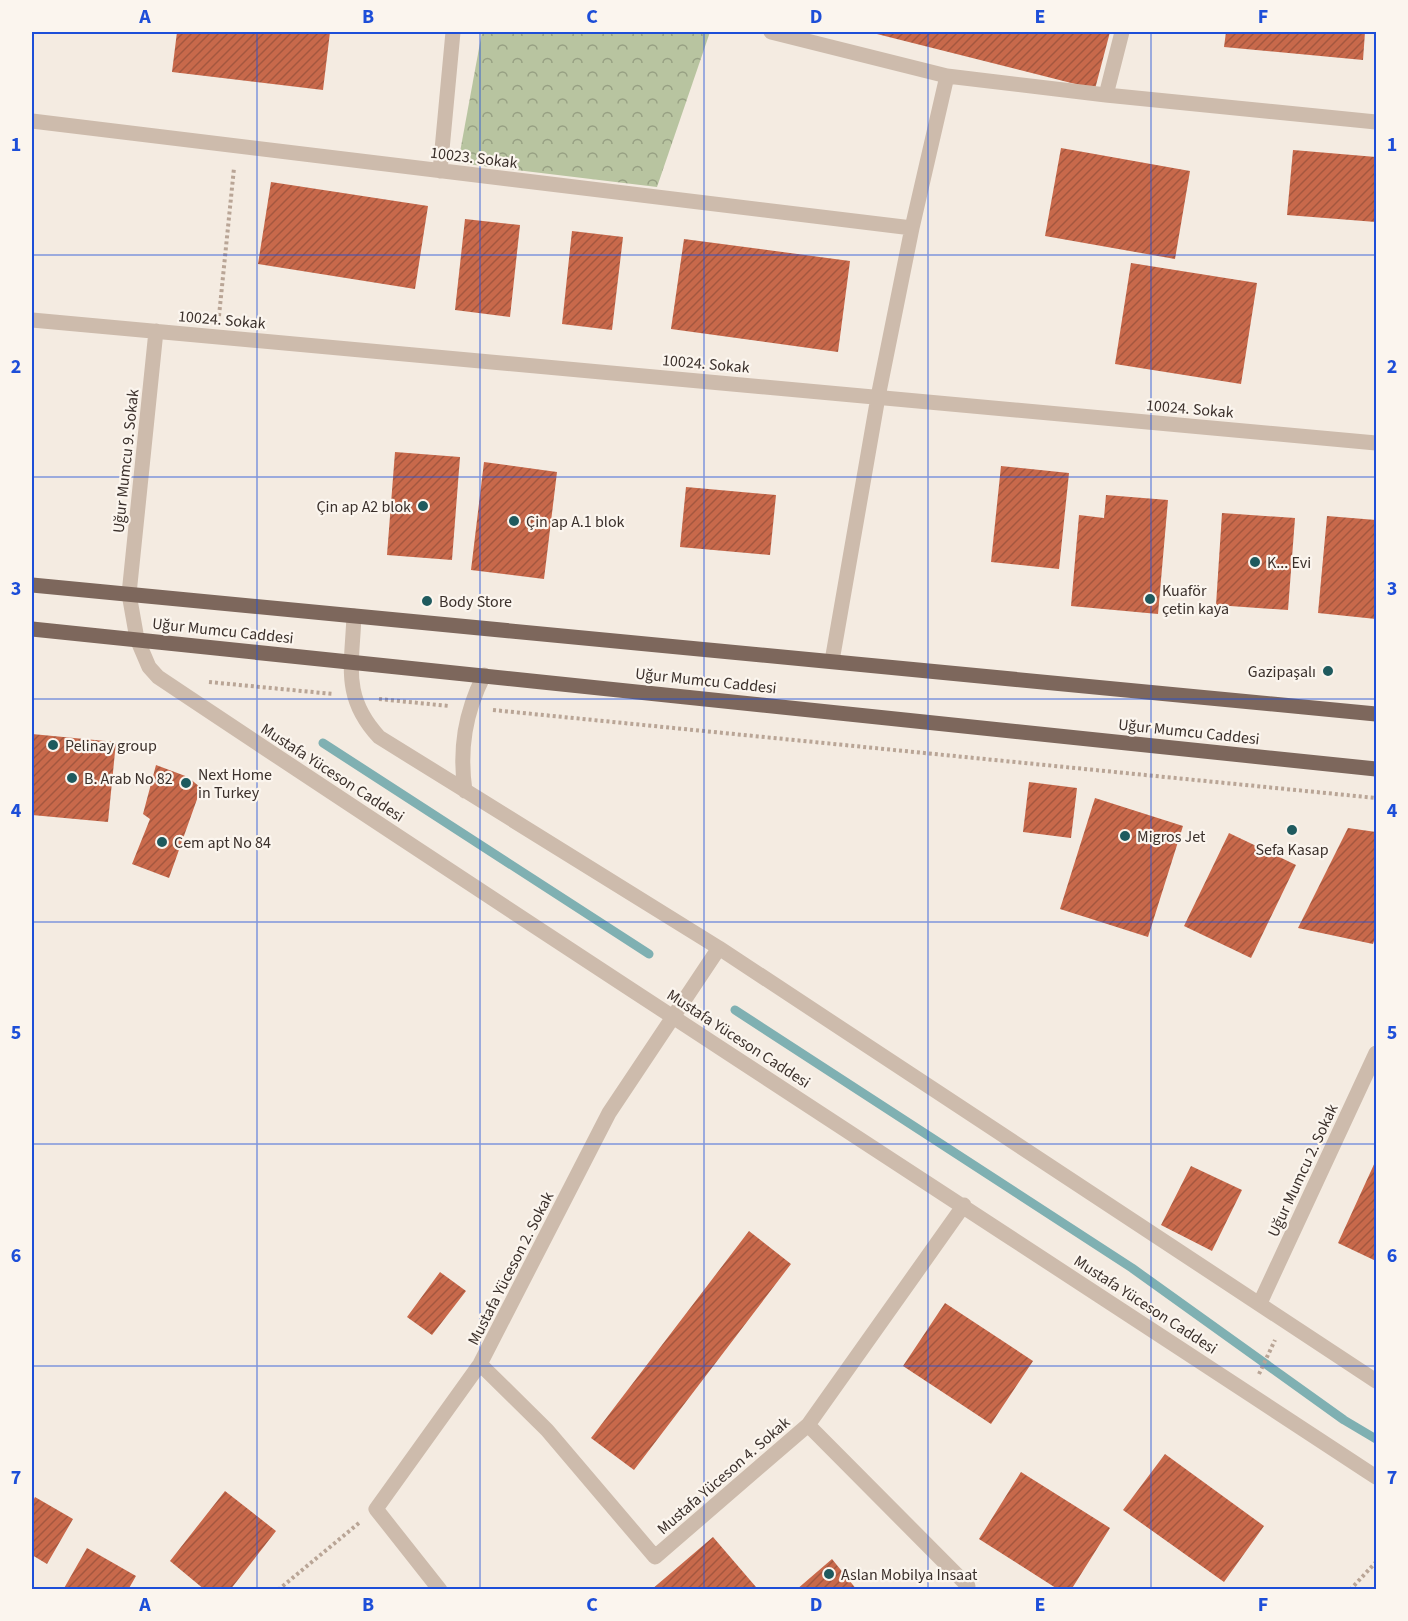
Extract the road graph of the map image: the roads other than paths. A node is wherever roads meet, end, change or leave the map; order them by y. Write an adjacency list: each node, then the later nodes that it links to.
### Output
1 (453, 32): 8 (street)
2 (771, 32): 4 (street)
3 (1122, 32): 5 (street)
4 (947, 76): 5 (street); 9 (street)
5 (1106, 95): 7 (street)
6 (32, 122): 8 (street, 10023. Sokak)
7 (1377, 122)
8 (440, 171): 9 (street, 10023. Sokak)
9 (912, 228): 12 (street)
10 (32, 320): 11 (street, 10024. Sokak)
11 (156, 331): 12 (street, 10024. Sokak); 15 (street, Uğur Mumcu 9. Sokak)
12 (878, 397): 13 (street, 10024. Sokak); 20 (street)
13 (1377, 443)
14 (32, 585): 15 (main road, Uğur Mumcu Caddesi)
15 (129, 594): 16 (main road, Uğur Mumcu Caddesi); 18 (street, Mustafa Yüceson Caddesi)
16 (354, 616): 19 (street); 20 (main road, Uğur Mumcu Caddesi)
17 (32, 629): 18 (main road, Uğur Mumcu Caddesi)
18 (137, 639): 19 (main road, Uğur Mumcu Caddesi); 26 (street, Mustafa Yüceson Caddesi)
19 (352, 661): 21 (main road, Uğur Mumcu Caddesi); 24 (street)
20 (832, 661): 22 (main road, Uğur Mumcu Caddesi)
21 (484, 675): 23 (main road, Uğur Mumcu Caddesi); 24 (street)
22 (1377, 714)
23 (1377, 769)
24 (465, 791): 25 (street)
25 (719, 948): 26 (street, Mustafa Yüceson 2. Sokak); 29 (street)
26 (672, 1017): 28 (street, Mustafa Yüceson Caddesi); 30 (street, Mustafa Yüceson 2. Sokak)
27 (1377, 1053): 29 (street, Uğur Mumcu 2. Sokak)
28 (964, 1206): 32 (street, Mustafa Yüceson 4. Sokak); 33 (street, Mustafa Yüceson Caddesi)
29 (1260, 1303): 31 (street)
30 (480, 1364): 32 (street, Mustafa Yüceson 4. Sokak); 35 (street, Mustafa Yüceson 2. Sokak)
31 (1377, 1381)
32 (808, 1425): 34 (street)
33 (1377, 1477)
34 (968, 1586)
35 (440, 1590)

